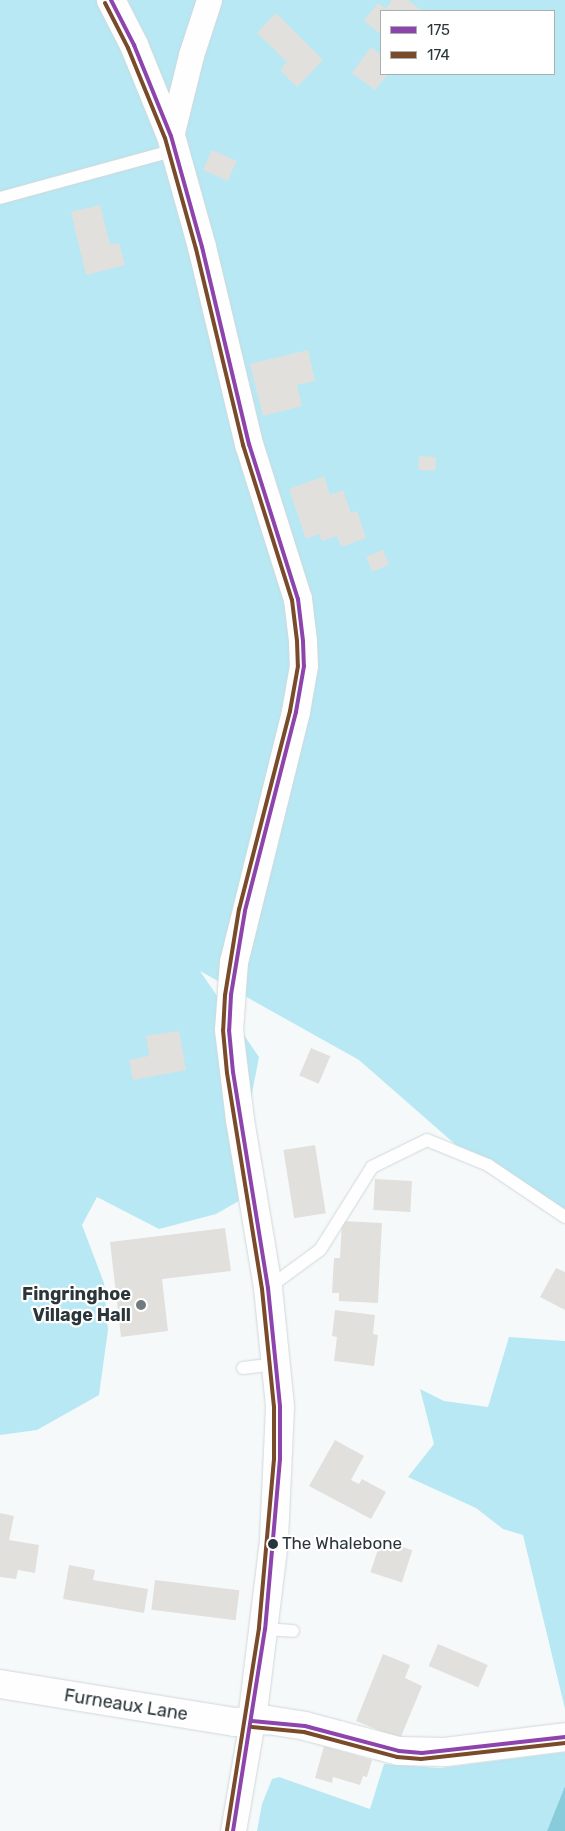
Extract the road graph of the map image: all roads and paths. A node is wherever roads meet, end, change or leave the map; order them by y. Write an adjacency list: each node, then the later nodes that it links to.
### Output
1 (111, 0): 3 (street)
2 (209, 0): 3 (street)
3 (173, 143): 4 (lane); 6 (street)
4 (0, 198)
5 (565, 1216): 6 (lane)
6 (268, 1288): 7 (street)
7 (276, 1364): 8 (lane); 9 (street)
8 (243, 1368)
9 (265, 1629): 10 (lane); 12 (street)
10 (293, 1631)
11 (0, 1684): 12 (street, Furneaux Lane)
12 (252, 1721): 13 (street, Furneaux Lane); 14 (street)
13 (565, 1737)
14 (233, 1831)

